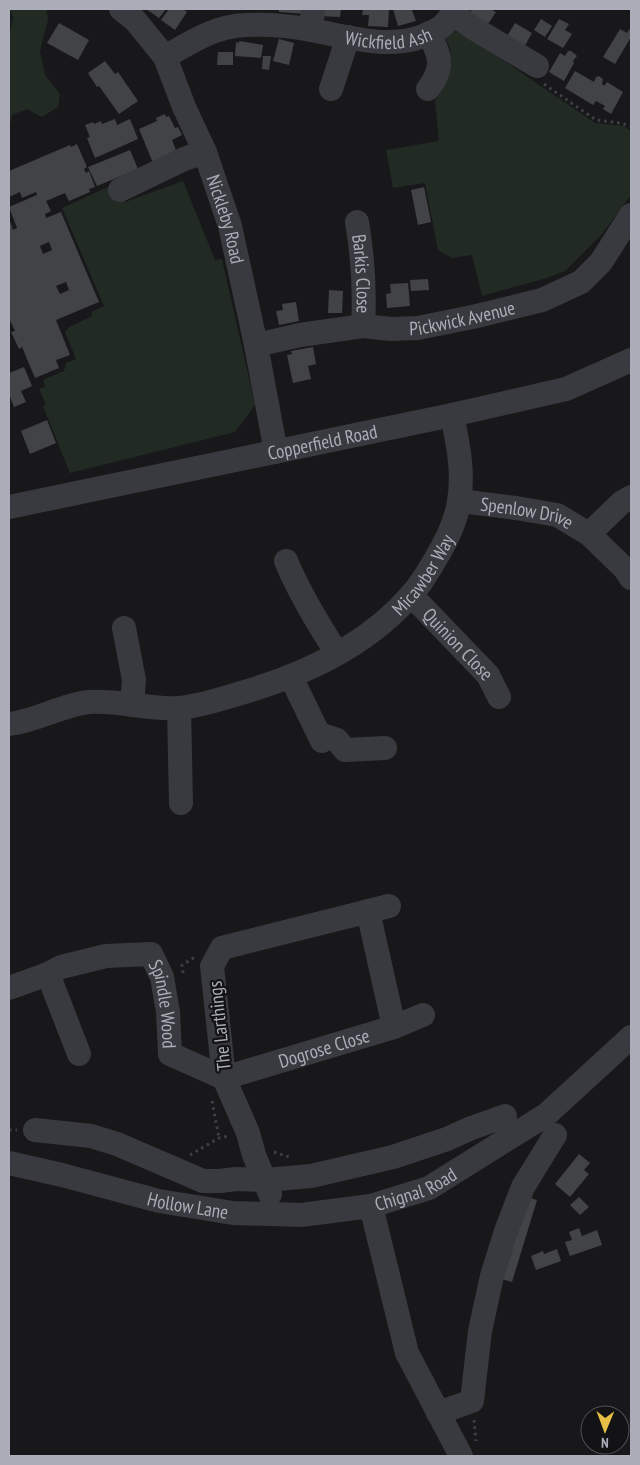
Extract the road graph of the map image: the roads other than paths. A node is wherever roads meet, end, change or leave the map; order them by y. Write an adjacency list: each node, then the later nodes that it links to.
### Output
1 (121, 9): 6 (street, Nickleby Road)
2 (454, 11): 4 (street, Wickfield Ash); 7 (street)
3 (312, 19): 5 (street, Wickfield Ash); 6 (street, Wickfield Ash)
4 (429, 33): 5 (street, Wickfield Ash); 9 (street)
5 (348, 37): 8 (street)
6 (165, 57): 10 (street, Nickleby Road)
7 (537, 66)
8 (331, 89)
9 (428, 89)
10 (205, 152): 11 (street); 15 (street, Nickleby Road)
11 (120, 190)
12 (631, 215): 14 (street, Pickwick Avenue)
13 (357, 222): 14 (street, Barkis Close)
14 (363, 326): 15 (street, Pickwick Avenue)
15 (256, 344): 18 (street, Nickleby Road)
16 (631, 360): 17 (street, Copperfield Road)
17 (452, 415): 18 (street, Copperfield Road); 20 (street, Micawber Way)
18 (276, 452): 21 (street, Copperfield Road)
19 (631, 497): 22 (street, Spenlow Drive)
20 (460, 501): 22 (street, Spenlow Drive); 25 (street, Micawber Way)
21 (9, 507)
22 (589, 534): 24 (street, Spenlow Drive)
23 (286, 561): 27 (street)
24 (631, 578)
25 (412, 595): 27 (street, Micawber Way); 29 (street, Quinion Close)
26 (124, 628): 30 (street)
27 (338, 653): 28 (street, Micawber Way)
28 (291, 677): 31 (street, Micawber Way); 33 (street)
29 (499, 697)
30 (132, 705): 31 (street, Micawber Way); 32 (street, Micawber Way)
31 (179, 708): 34 (street)
32 (9, 724)
33 (385, 748)
34 (181, 803)
35 (48, 974): 36 (street, Spindle Wood); 40 (street); 41 (street, Spindle Wood)
36 (9, 988)
37 (423, 1015): 38 (street, Dogrose Close)
38 (394, 1027): 41 (street, Dogrose Close); 41 (street, The Larthings)
39 (631, 1036): 47 (street, Chignal Road)
40 (79, 1054)
41 (224, 1078): 46 (street, The Larthings)
42 (505, 1116): 46 (street)
43 (35, 1130): 46 (street)
44 (555, 1135): 49 (street)
45 (9, 1163): 48 (street, Hollow Lane)
46 (265, 1180): 48 (street, The Larthings)
47 (371, 1206): 48 (street, Hollow Lane); 49 (street, Chignal Road)
48 (276, 1214)
49 (438, 1413): 50 (street, Chignal Road)
50 (468, 1451)

